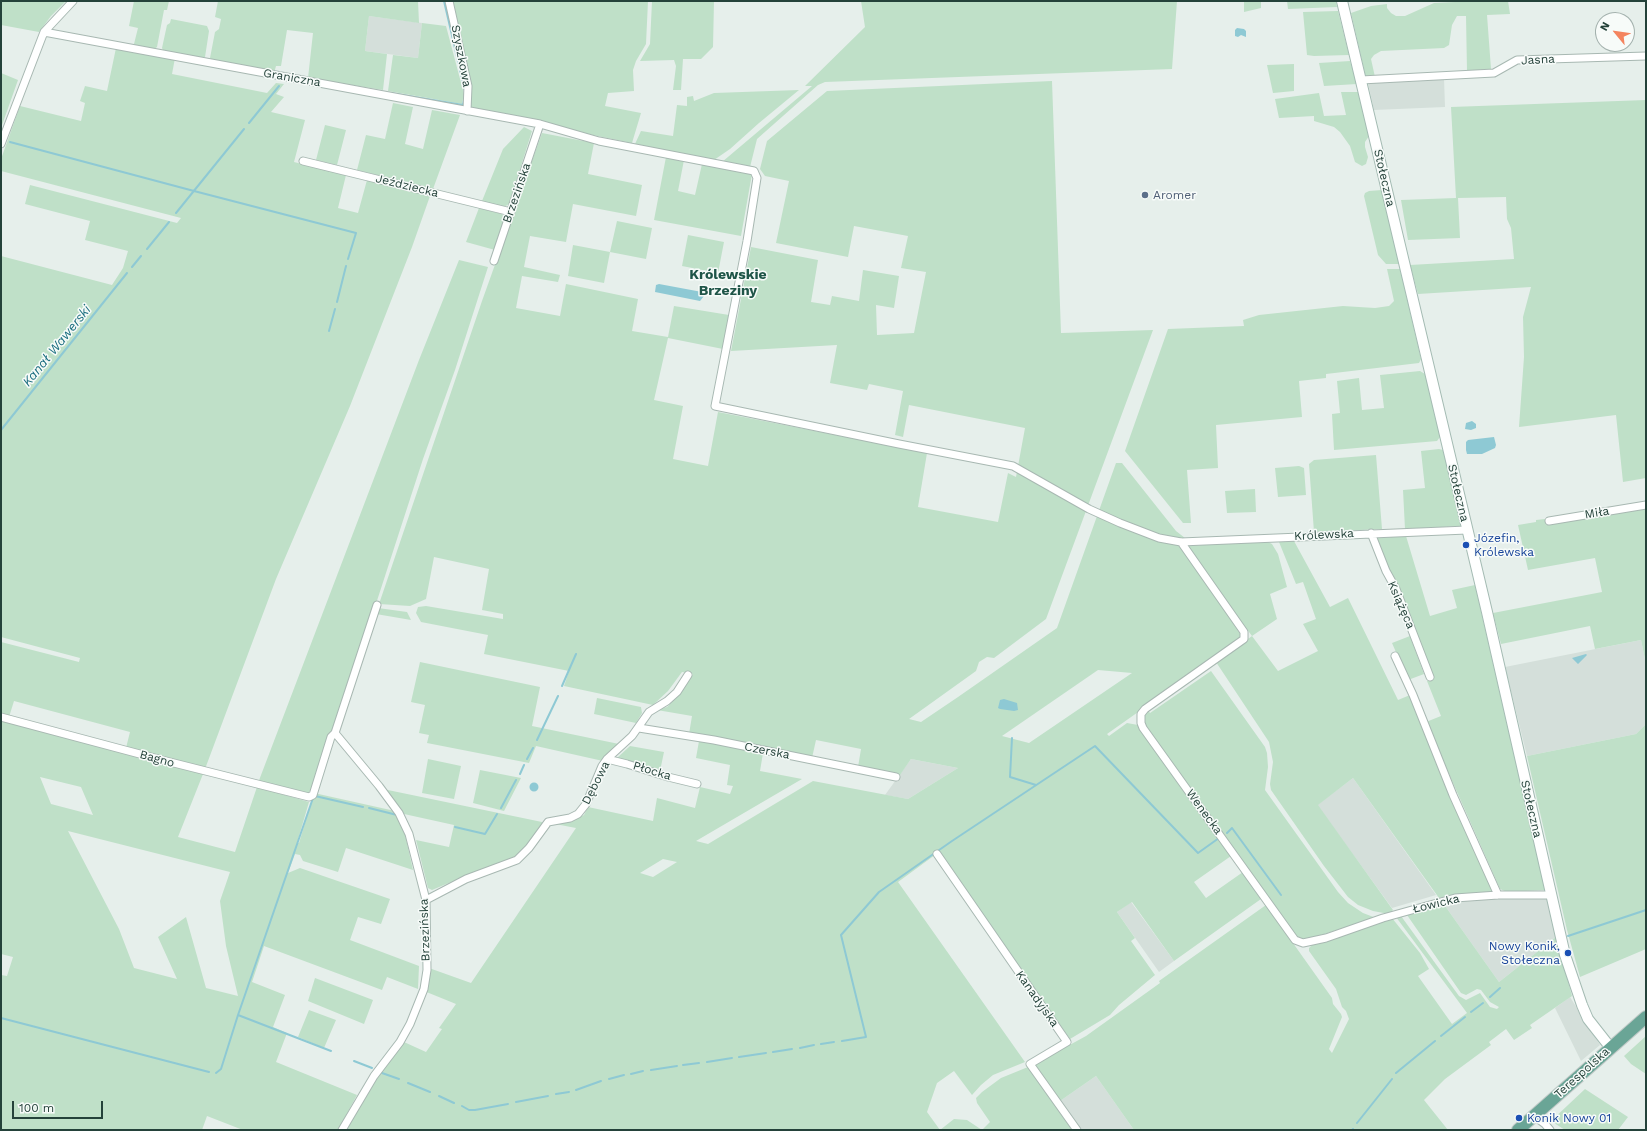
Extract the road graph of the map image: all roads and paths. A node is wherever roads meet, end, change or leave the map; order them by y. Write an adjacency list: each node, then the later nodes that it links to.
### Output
1 (73, 1): 4 (street)
2 (449, 1): 7 (street, Szyszkowa)
3 (1342, 1): 6 (street, Stołeczna)
4 (44, 32): 7 (street, Graniczna); 9 (street)
5 (1646, 56): 6 (street, Jasna)
6 (1361, 80): 15 (street, Stołeczna)
7 (466, 111): 8 (street, Graniczna)
8 (540, 124): 11 (street, Brzezińska); 17 (street, Królewska)
9 (1, 144)
10 (303, 161): 11 (street, Jeździecka)
11 (511, 212): 12 (street, Brzezińska)
12 (494, 261)
13 (1646, 505): 14 (street, Miła)
14 (1549, 521)
15 (1467, 530): 16 (street, Królewska); 30 (street, Stołeczna)
16 (1371, 533): 17 (street, Królewska); 21 (street, Książęca)
17 (1181, 542): 32 (street, Wenecka)
18 (377, 605): 24 (street)
19 (1395, 656): 29 (street)
20 (688, 675): 23 (street, Dębowa)
21 (1430, 677)
22 (1, 717): 24 (street, Bagno)
23 (639, 728): 25 (street, Dębowa); 26 (street, Czerska)
24 (335, 733): 31 (street, Brzezińska)
25 (607, 759): 27 (street, Płocka); 31 (street, Dębowa)
26 (896, 777)
27 (697, 784)
28 (937, 854): 37 (street, Kanadyjska)
29 (1498, 895): 30 (street, Łowicka); 32 (street, Łowicka)
30 (1551, 895): 34 (street, Stołeczna)
31 (426, 900): 36 (street, Brzezińska)
32 (1326, 938)
33 (1646, 1017): 34 (main road, Terespolska)
34 (1610, 1047): 35 (main road, Terespolska)
35 (1534, 1116): 38 (main road, Terespolska); 39 (street)
36 (342, 1130)
37 (1077, 1130)
38 (1518, 1130)
39 (1550, 1130)

